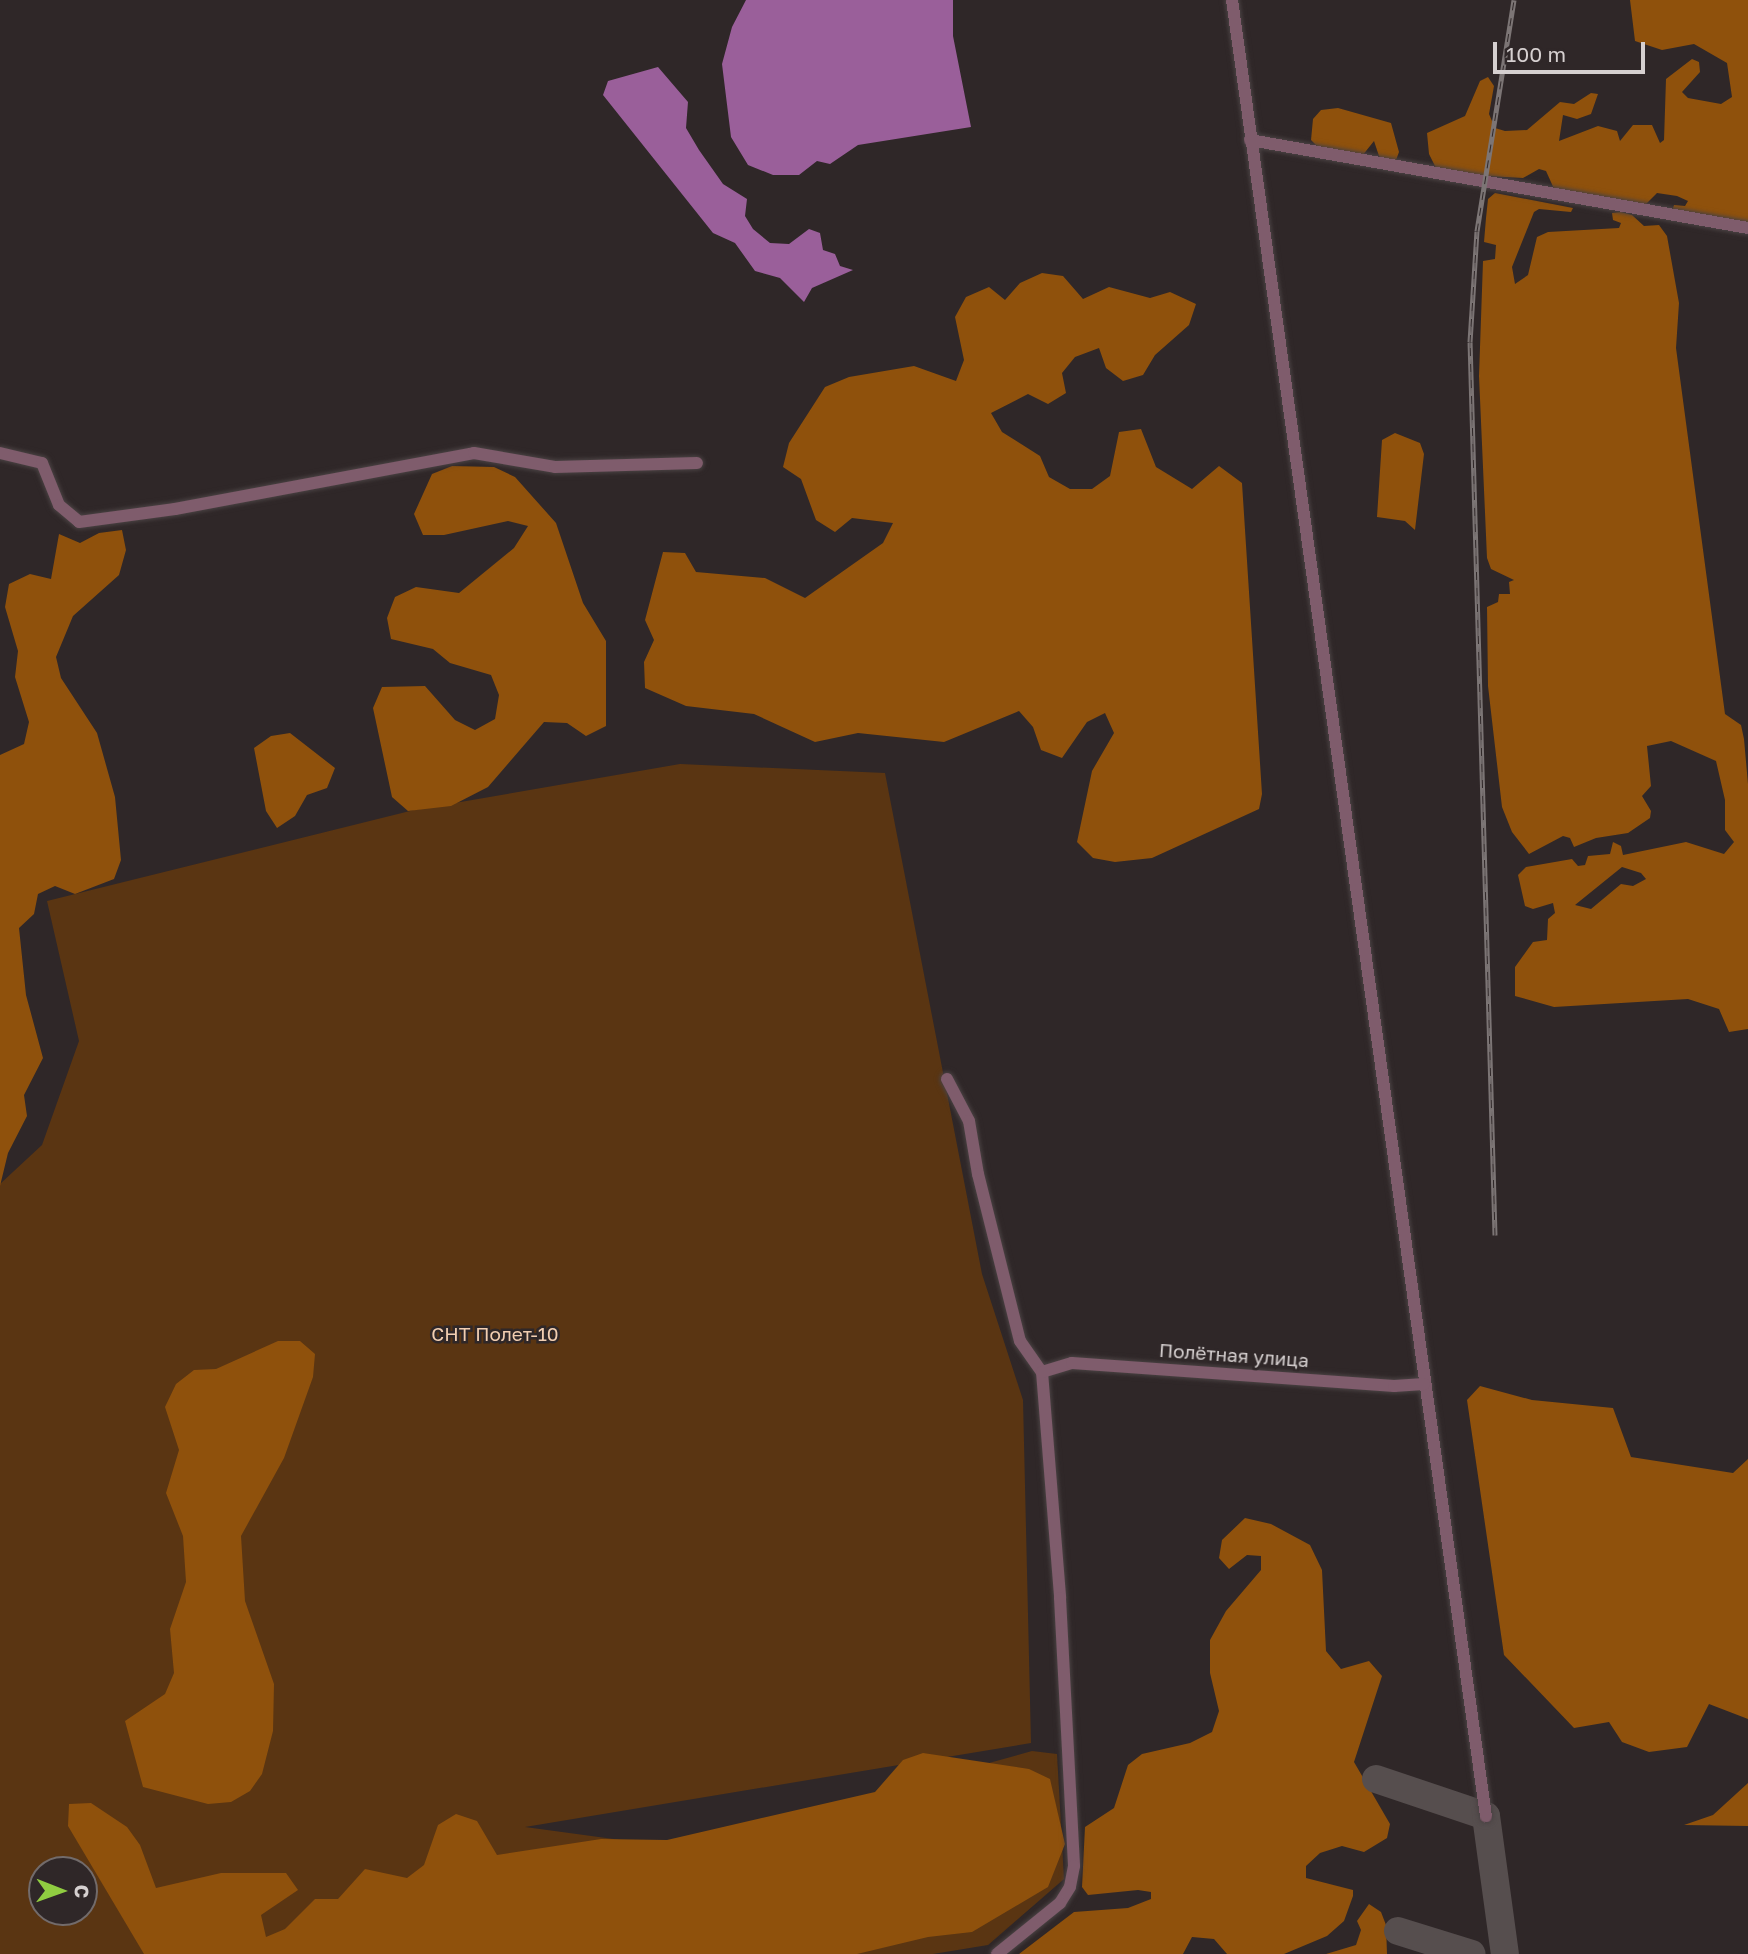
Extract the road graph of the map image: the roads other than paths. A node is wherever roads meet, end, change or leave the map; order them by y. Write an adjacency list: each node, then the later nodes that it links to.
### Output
1 (1232, 0): 2 (street)
2 (1250, 140): 3 (street); 8 (street)
3 (1748, 228)
4 (0, 453): 5 (street)
5 (697, 463)
6 (947, 1079): 7 (street)
7 (1042, 1372): 8 (street, Полётная улица); 10 (street)
8 (1424, 1384): 9 (street)
9 (1486, 1816)
10 (997, 1954)

